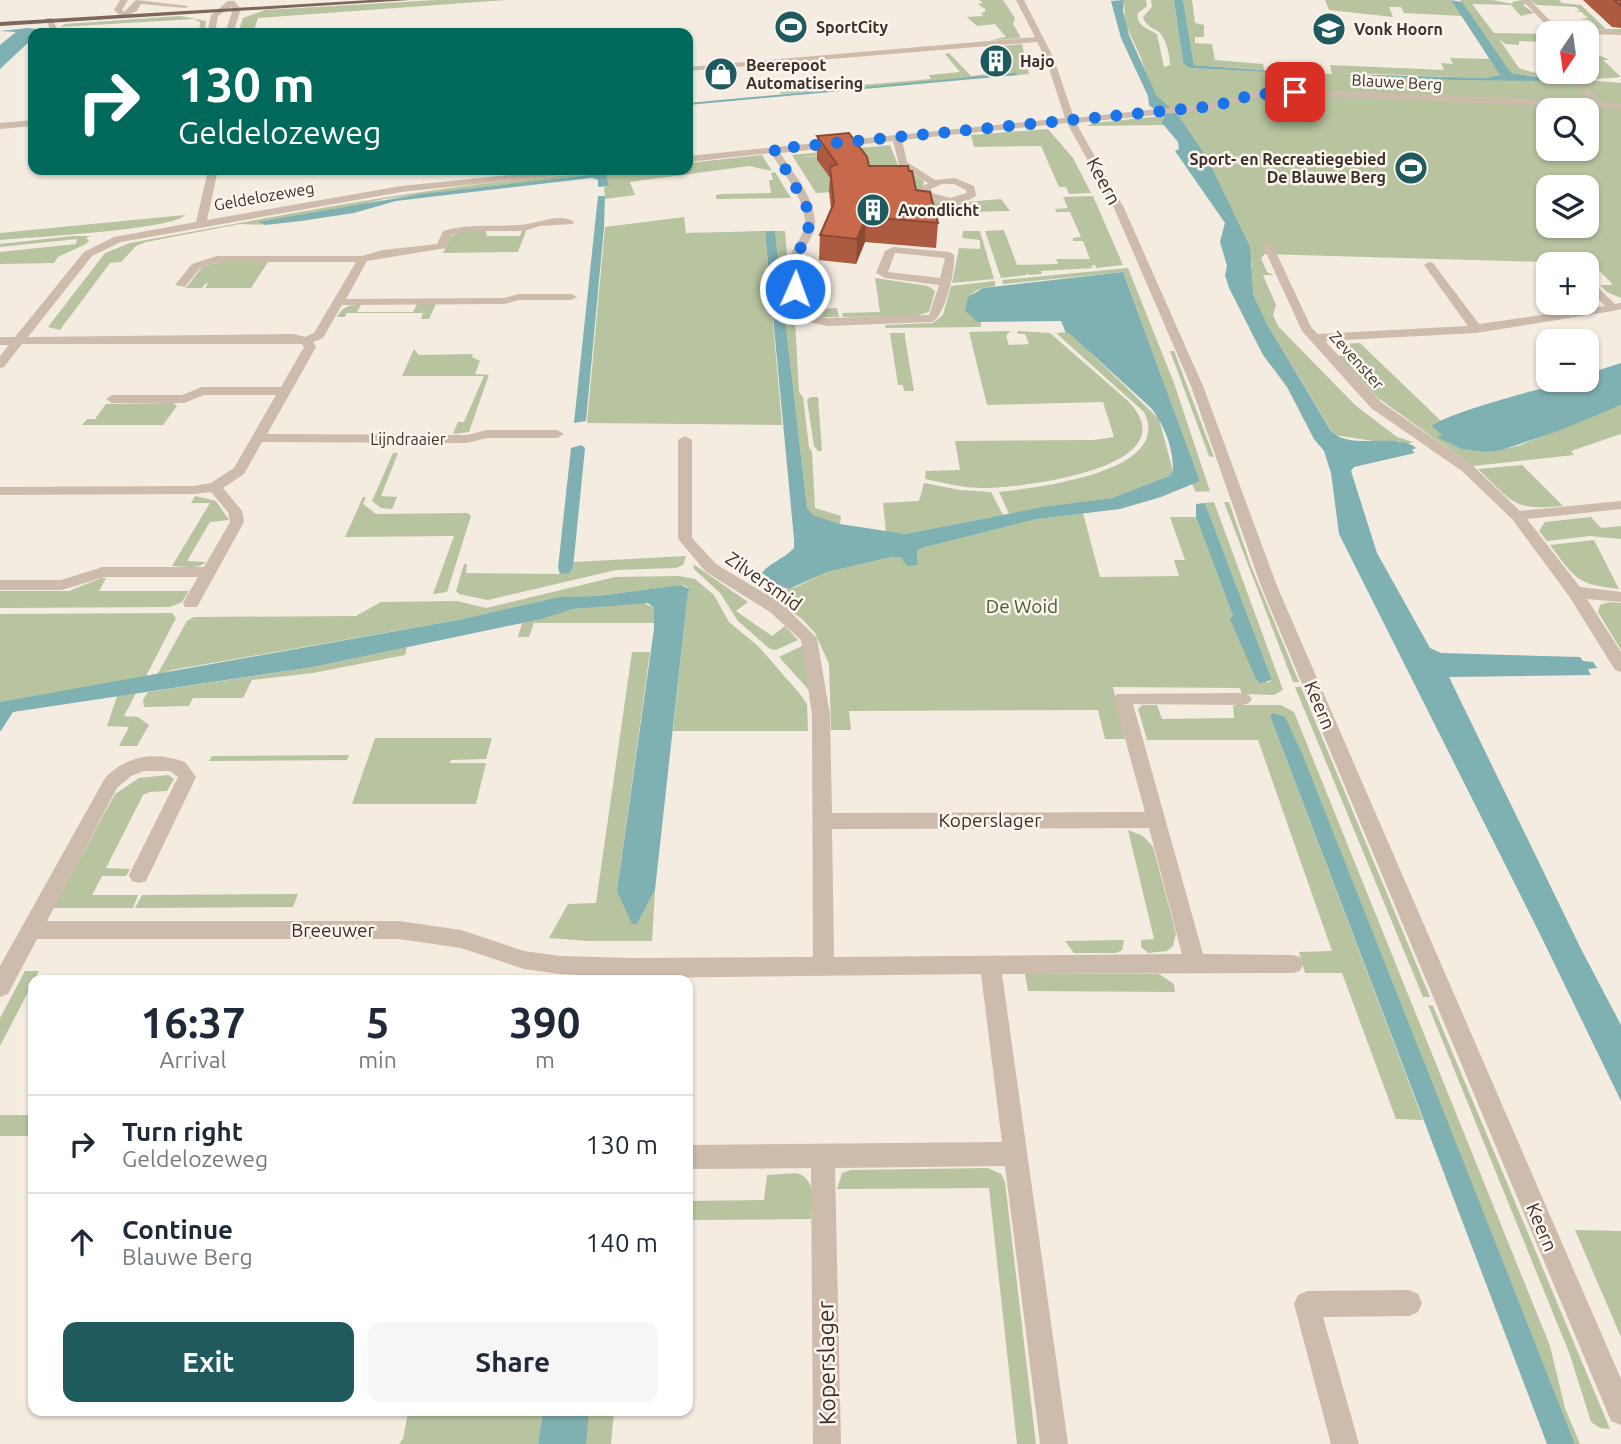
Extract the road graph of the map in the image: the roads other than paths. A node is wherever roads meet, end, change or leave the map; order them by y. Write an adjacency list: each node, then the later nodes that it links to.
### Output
1 (124, 0): 10 (street)
2 (283, 0): 7 (main road)
3 (406, 0): 7 (main road)
4 (1020, 0): 21 (street, Keern)
5 (1526, 0): 14 (street)
6 (138, 4): 8 (main road); 10 (street)
7 (234, 6): 8 (main road); 9 (main road); 18 (street)
8 (186, 9): 9 (main road); 10 (main road); 13 (street)
9 (220, 10): 13 (street)
10 (121, 13): 11 (main road); 12 (main road)
11 (0, 17)
12 (49, 20): 15 (main road); 16 (street)
13 (212, 20): 17 (street)
14 (1546, 21)
15 (0, 23)
16 (53, 28)
17 (211, 28)
18 (230, 28)
19 (1600, 32): 20 (street)
20 (1621, 33)
21 (1041, 39): 22 (street); 28 (street, Keern)
22 (693, 69)
23 (1581, 84): 24 (street)
24 (1593, 98)
25 (1536, 102): 28 (street, Blauwe Berg)
26 (1599, 105): 27 (street, Blauwe Berg)
27 (1621, 106)
28 (1070, 120): 31 (street); 83 (street, Keern)
29 (28, 123): 30 (street)
30 (0, 125)
31 (895, 138): 32 (street); 36 (street)
32 (774, 149): 33 (street); 42 (street)
33 (693, 158)
34 (212, 175): 38 (street)
35 (535, 175): 38 (street, Geldelozeweg)
36 (934, 183)
37 (569, 222): 40 (street)
38 (201, 223): 51 (street, Geldelozeweg)
39 (1268, 246): 49 (street, Zevenster)
40 (363, 259): 43 (street); 46 (street)
41 (1429, 265): 48 (street)
42 (945, 282): 42 (street)
43 (181, 285)
44 (1599, 291): 47 (street, Zevenster)
45 (572, 297): 46 (street)
46 (337, 302): 52 (street)
47 (1617, 307): 48 (street, Zevenster)
48 (1476, 330): 49 (street, Zevenster)
49 (1315, 338): 62 (street, Zevenster)
50 (0, 341): 51 (street)
51 (19, 341): 52 (street); 53 (street, Geldelozeweg)
52 (306, 341): 54 (street)
53 (0, 364)
54 (285, 391): 55 (street); 57 (street)
55 (112, 399)
56 (557, 434): 57 (street, Lijndraaier)
57 (258, 438): 59 (street)
58 (685, 440): 71 (street, Zilversmid)
59 (215, 487): 60 (street); 63 (street)
60 (0, 491)
61 (1621, 505): 62 (street)
62 (1517, 516): 65 (street, Zevenster)
63 (209, 572): 64 (street); 67 (street)
64 (0, 585)
65 (1574, 592): 66 (street); 68 (street, Zevenster)
66 (1621, 597)
67 (191, 603)
68 (1621, 666)
69 (1243, 699): 70 (street)
70 (1157, 820): 71 (street, Koperslager); 74 (street)
71 (822, 821): 77 (street)
72 (139, 875): 73 (street)
73 (30, 930): 77 (street, Breeuwer); 78 (street)
74 (1195, 963): 75 (street); 76 (street)
75 (1293, 964)
76 (990, 965): 77 (street); 79 (street)
77 (824, 966)
78 (0, 987)
79 (1017, 1154): 80 (street); 85 (street)
80 (823, 1156): 81 (street); 84 (street, Koperslager)
81 (693, 1157)
82 (1409, 1303): 86 (street)
83 (1621, 1411)
84 (827, 1444)
85 (1054, 1444)
86 (1345, 1444)

